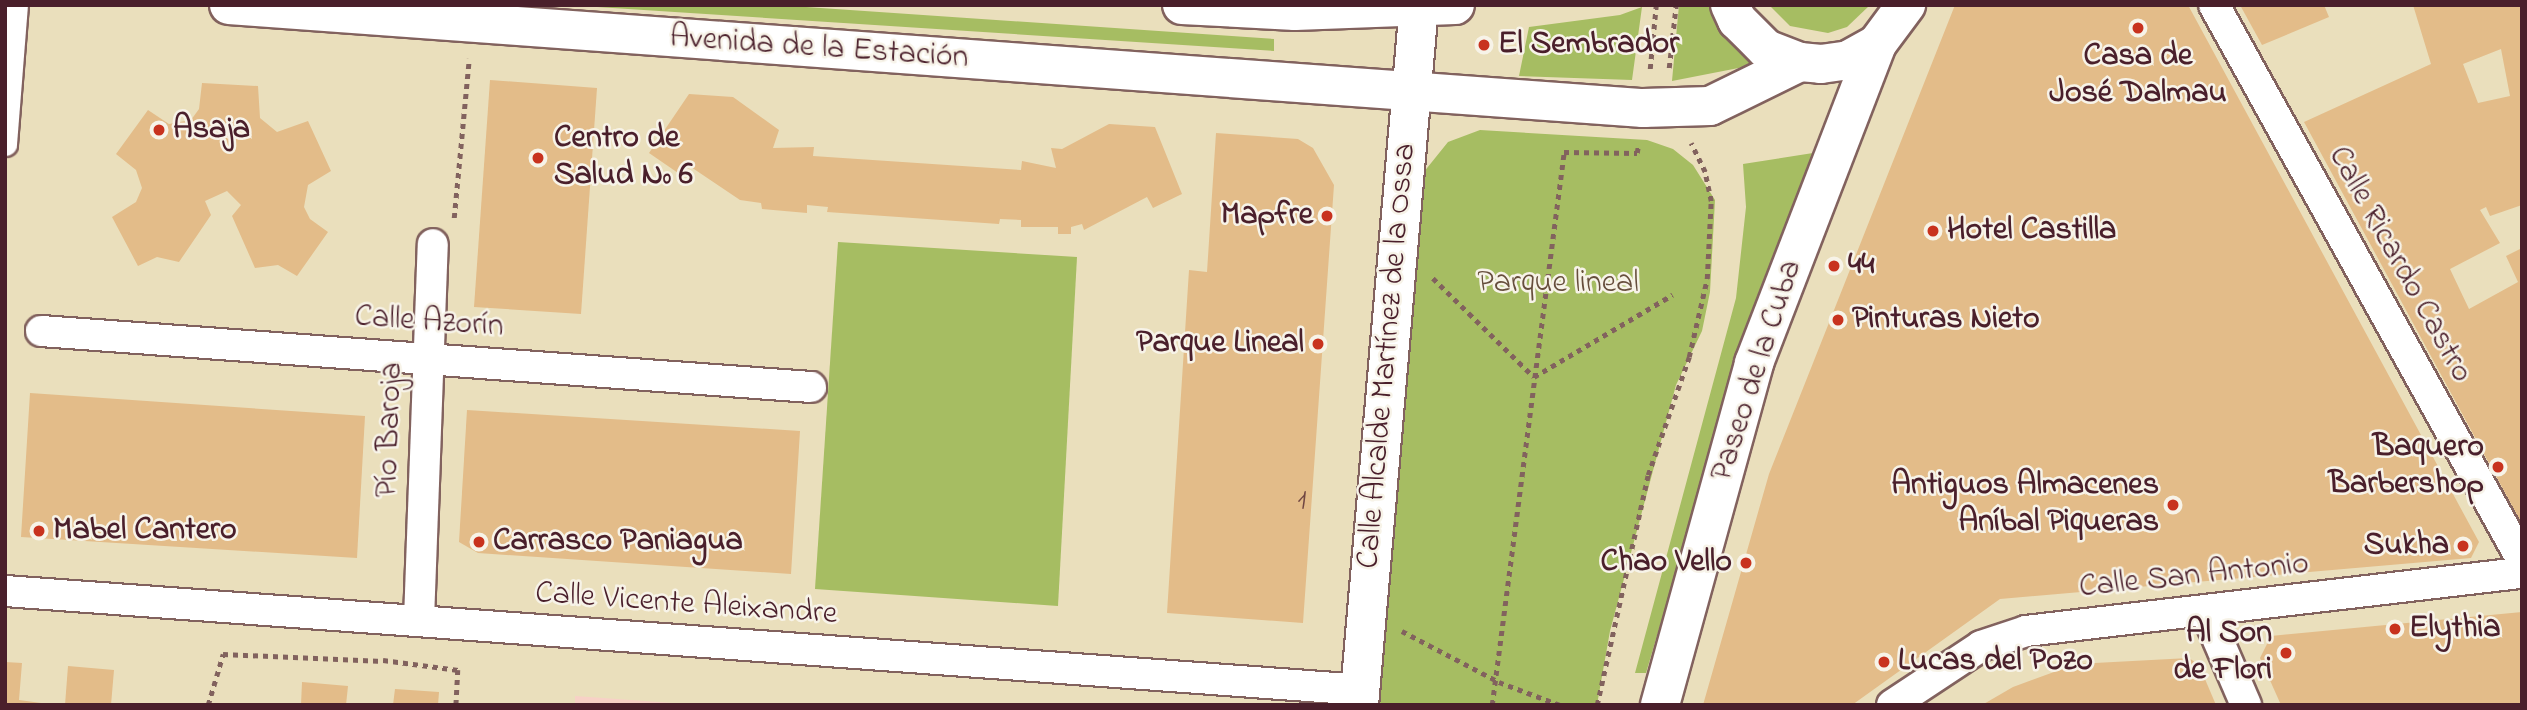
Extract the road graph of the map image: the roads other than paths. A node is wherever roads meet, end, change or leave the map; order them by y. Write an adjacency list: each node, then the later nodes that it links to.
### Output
1 (16, 5): 11 (street)
2 (229, 5): 10 (main road, Avenida de la Estación)
3 (1182, 5): 6 (main road)
4 (1730, 5): 9 (main road)
5 (2214, 5): 16 (street, Calle Ricardo Castro)
6 (1431, 6): 10 (main road, Calle Alcalde Martínez de la Ossa)
7 (1908, 8): 8 (main road)
8 (1877, 44): 9 (main road); 22 (main road, Paseo de la Cuba)
9 (1800, 62): 10 (main road, Avenida de la Estación)
10 (1409, 89): 21 (main road, Calle Alcalde Martínez de la Ossa)
11 (5, 144)
12 (433, 244): 14 (street, Pío Baroja)
13 (41, 331): 14 (street, Calle Azorín)
14 (429, 358): 15 (street, Calle Azorín); 20 (street, Pío Baroja)
15 (811, 387)
16 (2522, 560)
17 (2522, 573): 19 (street, Calle San Antonio)
18 (5, 591): 20 (street, Calle Vicente Aleixandre)
19 (2206, 612): 23 (street, Calle San Antonio); 24 (street)
20 (419, 620): 21 (street, Calle Vicente Aleixandre)
21 (1360, 698)
22 (1660, 705)
23 (1892, 705)
24 (2246, 705)

